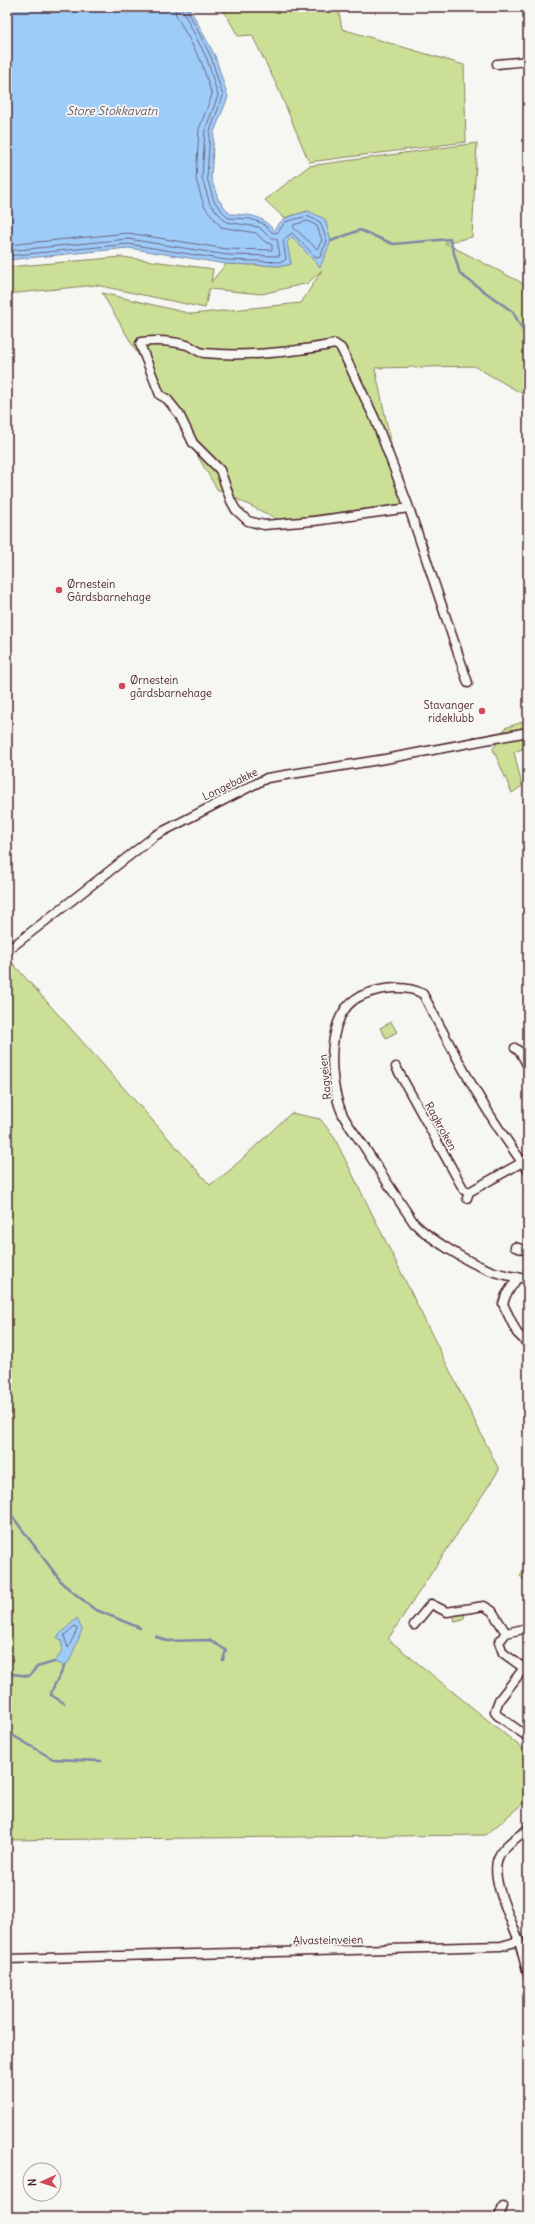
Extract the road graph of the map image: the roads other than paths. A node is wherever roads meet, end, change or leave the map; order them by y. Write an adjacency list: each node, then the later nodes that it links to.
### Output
1 (528, 61): 2 (street)
2 (497, 64)
3 (409, 508): 3 (street); 4 (street)
4 (468, 683)
5 (528, 732): 6 (street, Longebakke)
6 (8, 950)
7 (515, 1048): 8 (street)
8 (528, 1066)
9 (396, 1067): 10 (street, Ragkroken)
10 (525, 1161): 11 (street, Ragveien); 14 (street, Ragveien)
11 (528, 1170)
12 (515, 1247): 13 (street)
13 (528, 1251)
14 (518, 1277): 15 (street, Ragveien); 16 (street)
15 (528, 1279)
16 (528, 1344)
17 (414, 1625): 19 (street)
18 (528, 1628): 19 (street)
19 (506, 1633): 20 (street)
20 (526, 1670): 21 (street)
21 (528, 1737)
22 (528, 1829): 23 (street)
23 (519, 1941): 24 (street, Alvasteinveien); 25 (street)
24 (7, 1959)
25 (528, 1975)
26 (503, 2206): 27 (street)
27 (499, 2217)

